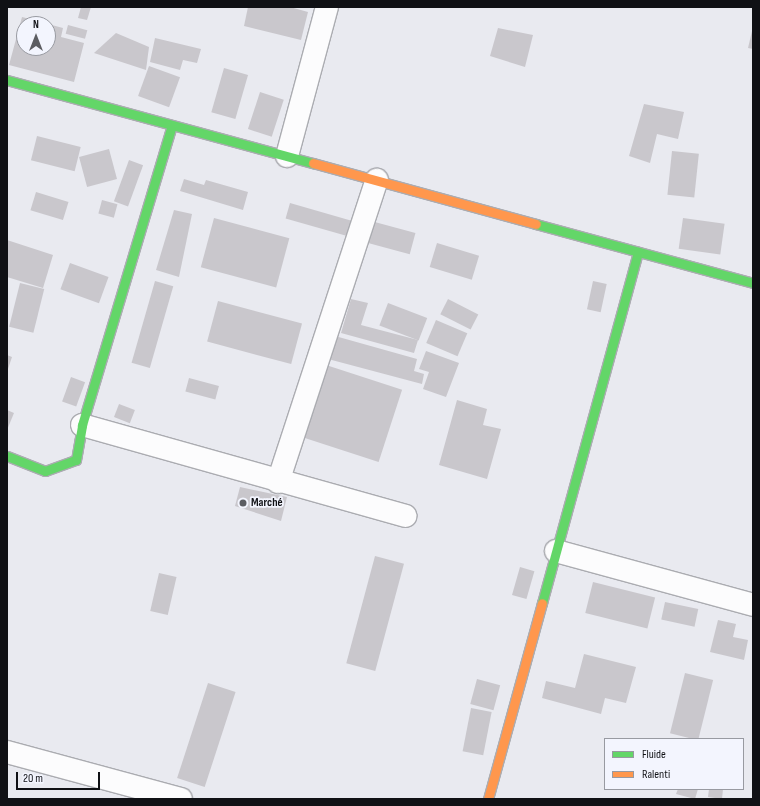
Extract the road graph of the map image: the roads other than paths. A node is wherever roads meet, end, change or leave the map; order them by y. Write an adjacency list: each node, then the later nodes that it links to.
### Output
1 (327, 7): 4 (street)
2 (8, 83): 3 (street)
3 (172, 125): 4 (street); 8 (street)
4 (287, 156): 5 (street)
5 (377, 180): 6 (street); 10 (street)
6 (638, 252): 7 (street); 12 (street)
7 (753, 283)
8 (82, 425): 9 (street); 10 (street)
9 (7, 456)
10 (278, 482): 11 (street)
11 (405, 516)
12 (556, 552): 13 (street); 16 (street)
13 (753, 605)
14 (7, 752): 15 (street)
15 (181, 799)
16 (488, 799)

